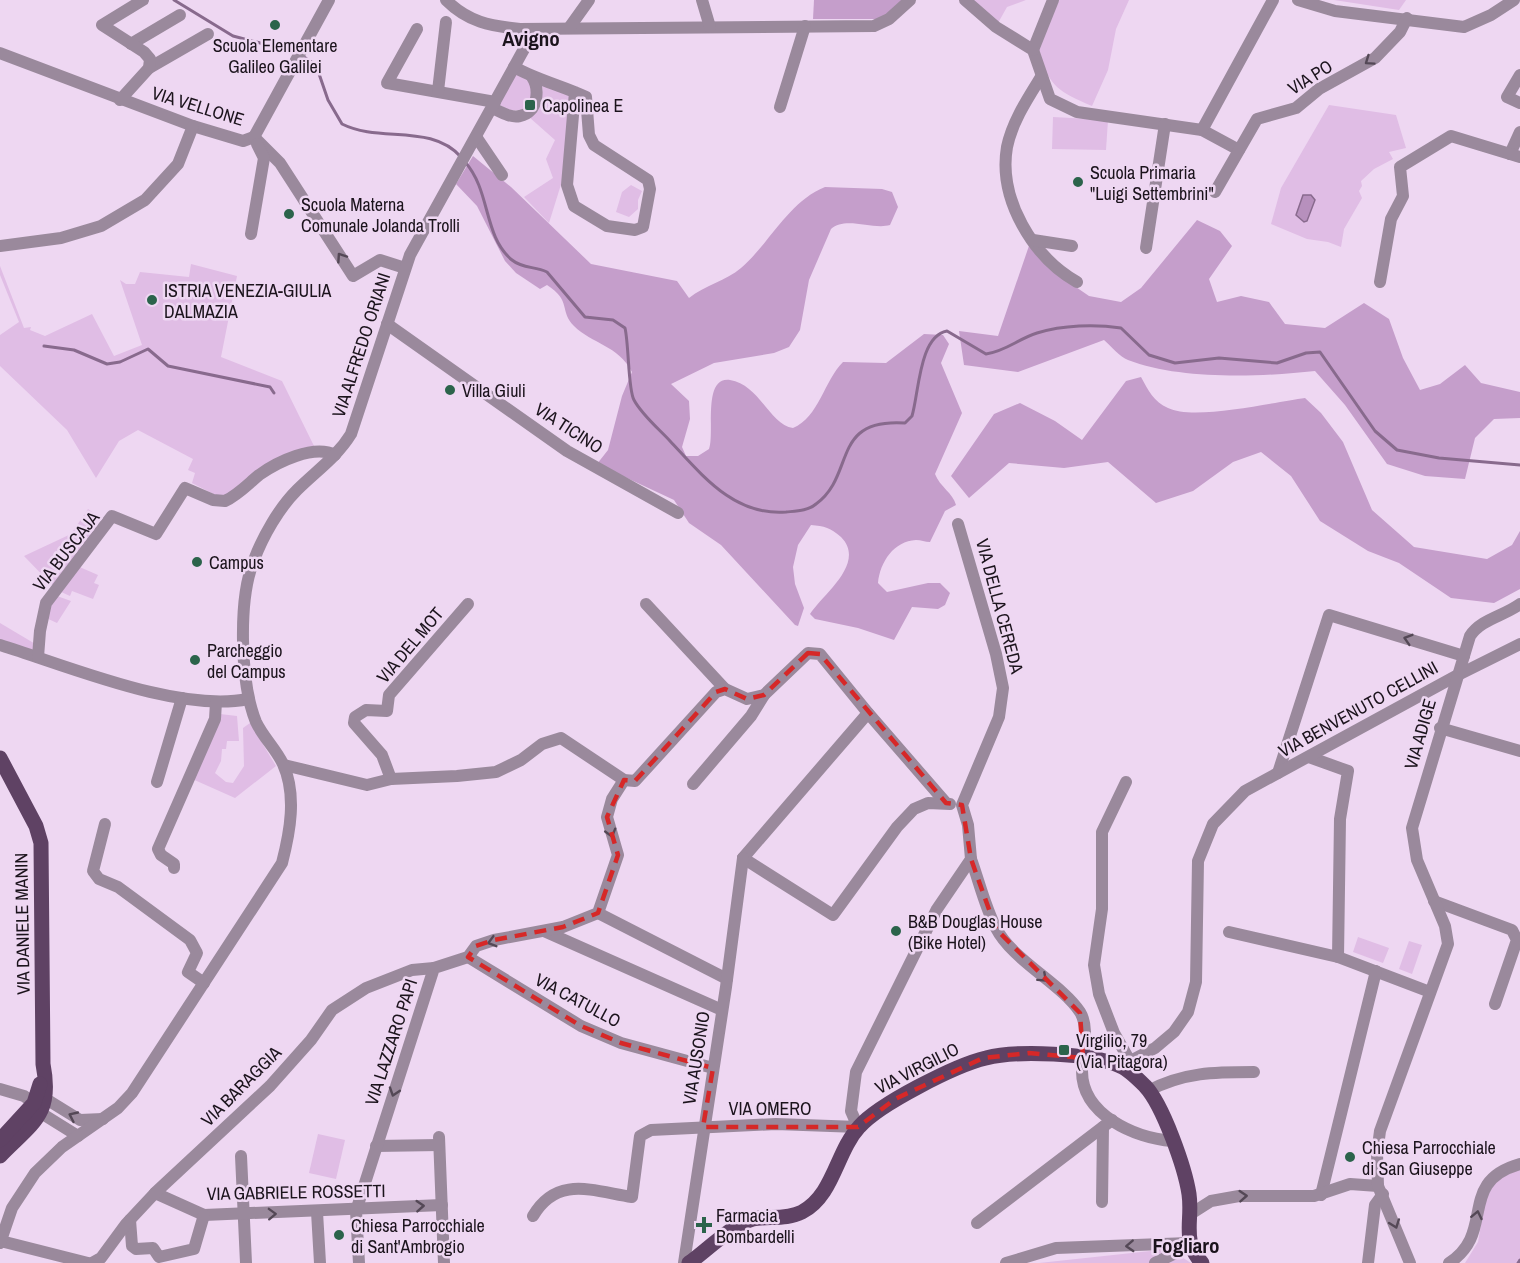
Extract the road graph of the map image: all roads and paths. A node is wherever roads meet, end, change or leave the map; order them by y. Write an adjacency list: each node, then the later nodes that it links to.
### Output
1 (142, 0): 22 (street, VIA VELLONE)
2 (330, 0): 40 (street)
3 (446, 0): 20 (street)
4 (589, 0): 18 (street)
5 (702, 0): 17 (street)
6 (910, 0): 16 (street)
7 (965, 0): 23 (street)
8 (1053, 0): 23 (street)
9 (1273, 0): 38 (street)
10 (1298, 0): 14 (street)
11 (1515, 0): 12 (street); 14 (street)
12 (1520, 3)
13 (180, 15): 22 (street)
14 (1407, 18): 42 (street, VIA PO, one-way to 42)
15 (446, 22): 30 (street)
16 (805, 26): 17 (street); 35 (street)
17 (710, 27): 18 (street)
18 (569, 28): 20 (street)
19 (417, 29): 30 (street)
20 (528, 29): 25 (street, VIA ALFREDO ORIANI)
21 (208, 34): 26 (street)
22 (131, 44): 26 (street, VIA VELLONE)
23 (1033, 50): 29 (street)
24 (0, 53): 32 (street, VIA VELLONE)
25 (514, 67): 28 (street); 34 (street, VIA ALFREDO ORIANI)
26 (149, 68): 32 (street, VIA VELLONE)
27 (1520, 75): 33 (street)
28 (532, 77): 31 (street); 34 (street)
29 (1041, 77): 36 (street); 47 (street)
30 (438, 91): 34 (street)
31 (574, 92): 31 (street)
32 (120, 99): 37 (street, VIA VELLONE)
33 (1520, 103)
34 (494, 105): 41 (street, VIA ALFREDO ORIANI)
35 (780, 107)
36 (1165, 124): 38 (street); 50 (street)
37 (193, 126): 40 (street, VIA VELLONE); 48 (street)
38 (1202, 130): 42 (street)
39 (1520, 132): 43 (street)
40 (254, 137): 46 (street); 51 (street, VIA VELLONE, one-way to 40)
41 (477, 138): 44 (street); 51 (street, VIA ALFREDO ORIANI)
42 (1239, 150): 45 (street, VIA PO)
43 (1515, 156): 53 (street)
44 (502, 175)
45 (1215, 192)
46 (251, 234)
47 (1033, 240): 49 (street); 52 (street)
48 (0, 246)
49 (1072, 246)
50 (1146, 248)
51 (405, 268): 54 (street, VIA ALFREDO ORIANI)
52 (1077, 282)
53 (1380, 282)
54 (387, 324): 55 (street, VIA ALFREDO ORIANI); 56 (street, VIA TICINO)
55 (336, 455): 64 (street, VIA BUSCAJA); 69 (street, VIA ALFREDO ORIANI)
56 (678, 513)
57 (958, 524): 84 (street, VIA DELLA CEREDA)
58 (468, 604): 78 (street, VIA DEL MOT)
59 (646, 604): 66 (street)
60 (1520, 604): 63 (street, VIA ADIGE)
61 (1520, 644): 65 (street, VIA BENVENUTO CELLINI)
62 (0, 645): 64 (street)
63 (1464, 656): 65 (street, VIA ADIGE); 77 (street, VIA BENVENUTO CELLINI, one-way to 77)
64 (38, 657): 68 (street)
65 (1456, 676): 72 (street, VIA ADIGE); 74 (street, VIA BENVENUTO CELLINI)
66 (725, 689): 67 (street); 79 (street)
67 (764, 695): 71 (street); 82 (street)
68 (182, 698): 70 (street); 80 (street)
69 (248, 699): 70 (street); 76 (street, VIA ALFREDO ORIANI)
70 (216, 702): 88 (street)
71 (868, 713): 83 (street); 86 (street)
72 (1440, 728): 73 (street); 89 (street, VIA ADIGE)
73 (1520, 751)
74 (1309, 757): 77 (street, VIA BENVENUTO CELLINI); 94 (street)
75 (0, 758): 108 (main road, VIA DANIELE MANIN)
76 (284, 765): 78 (street); 98 (street, VIA ALFREDO ORIANI)
77 (1278, 773): 103 (street, VIA BENVENUTO CELLINI)
78 (391, 779): 79 (street)
79 (624, 780): 90 (street, one-way to 90)
80 (157, 782)
81 (1126, 782): 103 (street)
82 (693, 784)
83 (946, 803): 84 (street); 86 (street)
84 (962, 805): 87 (street)
85 (105, 824): 98 (street)
86 (742, 858): 97 (street, VIA AUSONIO)
87 (971, 859): 102 (street, one-way to 102); 112 (street)
88 (174, 868)
89 (1434, 901): 99 (street, VIA ADIGE); 100 (street)
90 (598, 913): 91 (street, VIA LAZZARO PAPI); 97 (street)
91 (543, 931): 93 (street, VIA LAZZARO PAPI, one-way to 93); 101 (street)
92 (1229, 932): 94 (street)
93 (468, 957): 95 (street, VIA LAZZARO PAPI); 104 (street, VIA CATULLO)
94 (1338, 957): 96 (street)
95 (434, 968): 116 (street, VIA LAZZARO PAPI, one-way to 116); 121 (street, VIA BARAGGIA)
96 (1376, 972): 99 (street); 122 (street)
97 (727, 979): 101 (street, VIA AUSONIO)
98 (204, 983): 109 (street, VIA ALFREDO ORIANI)
99 (1430, 992): 120 (street, VIA ADIGE)
100 (1495, 1004)
101 (723, 1010): 104 (street, VIA AUSONIO)
102 (1083, 1058): 103 (main road, VIA VIRGILIO); 110 (street); 112 (main road, VIA VIRGILIO)
103 (1126, 1065): 107 (main road)
104 (713, 1068): 111 (street, VIA AUSONIO)
105 (1254, 1072): 107 (street)
106 (0, 1089): 108 (street)
107 (1148, 1091): 115 (main road)
108 (40, 1105): 109 (street, one-way to 108); 113 (street); 114 (main road, VIA DANIELE MANIN); 117 (main road, VIA DANIELE MANIN)
109 (104, 1119): 113 (street, VIA ALFREDO ORIANI)
110 (1108, 1123): 115 (street); 123 (street); 132 (street)
111 (703, 1127): 112 (street, VIA OMERO); 129 (street, VIA OMERO); 140 (street, VIA AUSONIO)
112 (858, 1127): 141 (main road, VIA VIRGILIO)
113 (78, 1136): 133 (street, VIA ALFREDO ORIANI)
114 (0, 1140)
115 (1172, 1141): 128 (main road)
116 (376, 1146): 124 (street); 125 (street, VIA LAZZARO PAPI)
117 (0, 1156)
118 (241, 1156): 130 (street)
119 (1520, 1164): 147 (street, one-way to 119)
120 (1381, 1190): 122 (street); 145 (street); 146 (street, one-way to 146)
121 (155, 1193): 127 (street, VIA GABRIELE ROSSETTI); 131 (street, VIA BARAGGIA)
122 (1321, 1195): 128 (street, one-way to 122)
123 (1102, 1202)
124 (442, 1205): 125 (street, VIA GABRIELE ROSSETTI, one-way to 124); 139 (street)
125 (356, 1210): 126 (street, VIA GABRIELE ROSSETTI); 138 (street, VIA LAZZARO PAPI)
126 (317, 1212): 130 (street, VIA GABRIELE ROSSETTI, one-way to 126); 137 (street)
127 (204, 1215): 130 (street, VIA GABRIELE ROSSETTI); 131 (street)
128 (1189, 1215): 134 (main road)
129 (533, 1216)
130 (244, 1218): 136 (street)
131 (130, 1220): 135 (street, VIA BARAGGIA)
132 (977, 1223)
133 (1, 1242): 135 (street)
134 (1190, 1245): 142 (street, one-way to 142); 143 (street); 144 (main road)
135 (90, 1263)
136 (246, 1263)
137 (320, 1263)
138 (359, 1263)
139 (444, 1263)
140 (684, 1263)
141 (689, 1263)
142 (1006, 1263)
143 (1155, 1263)
144 (1202, 1263)
145 (1368, 1263)
146 (1410, 1263)
147 (1449, 1263)

